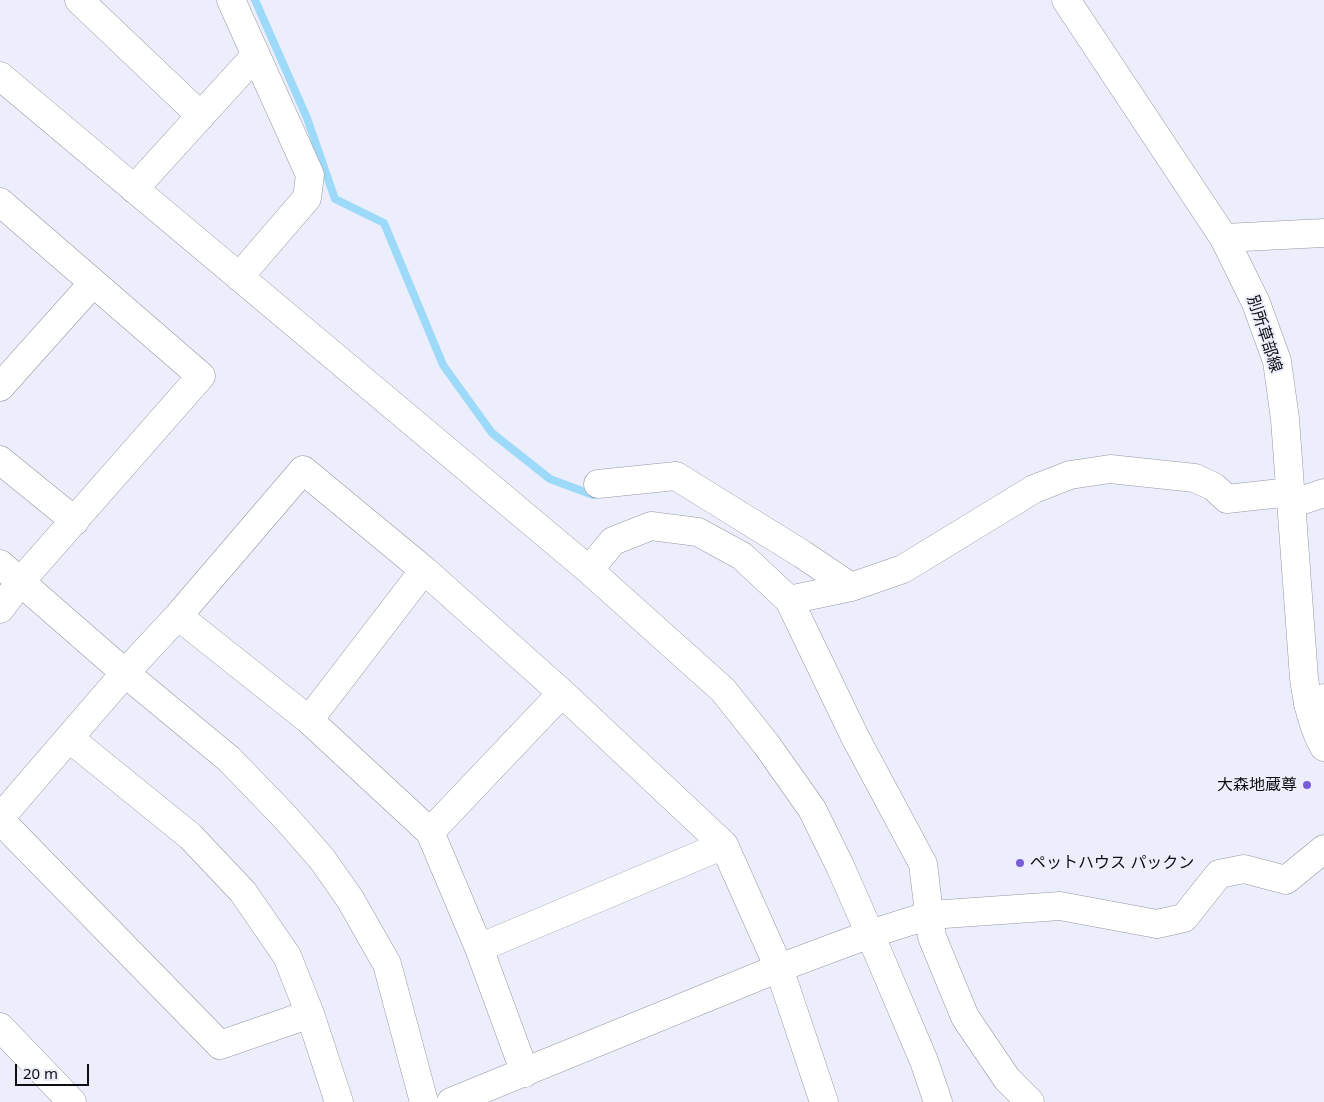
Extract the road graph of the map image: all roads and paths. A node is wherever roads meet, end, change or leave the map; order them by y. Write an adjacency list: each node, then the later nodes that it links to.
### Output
1 (79, 0): 6 (street)
2 (231, 0): 4 (street)
3 (1066, 0): 10 (street, 別所草部線)
4 (256, 55): 6 (street); 11 (street)
5 (0, 76): 7 (street)
6 (201, 116): 7 (street)
7 (134, 189): 11 (street)
8 (0, 202): 12 (street)
9 (1324, 233): 10 (street)
10 (1224, 238): 17 (street, 別所草部線)
11 (239, 277): 21 (street)
12 (93, 284): 13 (street); 18 (street)
13 (0, 387)
14 (0, 460): 18 (street)
15 (598, 484): 23 (street)
16 (1324, 493): 17 (street)
17 (1291, 498): 23 (street); 29 (street, 別所草部線)
18 (75, 521): 22 (street)
19 (0, 564): 22 (street)
20 (424, 570): 26 (street); 28 (street); 30 (street)
21 (589, 570): 24 (street); 38 (street)
22 (21, 581): 25 (street); 27 (street)
23 (851, 586): 24 (street)
24 (788, 600): 37 (street)
25 (0, 609)
26 (178, 616): 27 (street); 30 (street)
27 (125, 673): 31 (street); 46 (street)
28 (562, 693): 34 (street); 35 (street)
29 (1316, 701): 32 (street, 別所草部線)
30 (309, 720): 34 (street)
31 (69, 738): 33 (street); 41 (street)
32 (1324, 747)
33 (0, 819): 41 (street)
34 (430, 832): 39 (street)
35 (724, 845): 39 (street); 40 (street)
36 (1324, 849): 37 (street)
37 (930, 915): 38 (street); 50 (street)
38 (870, 934): 40 (street); 49 (street)
39 (479, 948): 43 (street)
40 (779, 968): 43 (street); 48 (street)
41 (310, 1014): 45 (street)
42 (0, 1027): 44 (street)
43 (525, 1073): 47 (street)
44 (72, 1102)
45 (339, 1102)
46 (424, 1102)
47 (451, 1102)
48 (823, 1102)
49 (938, 1102)
50 (1030, 1102)

